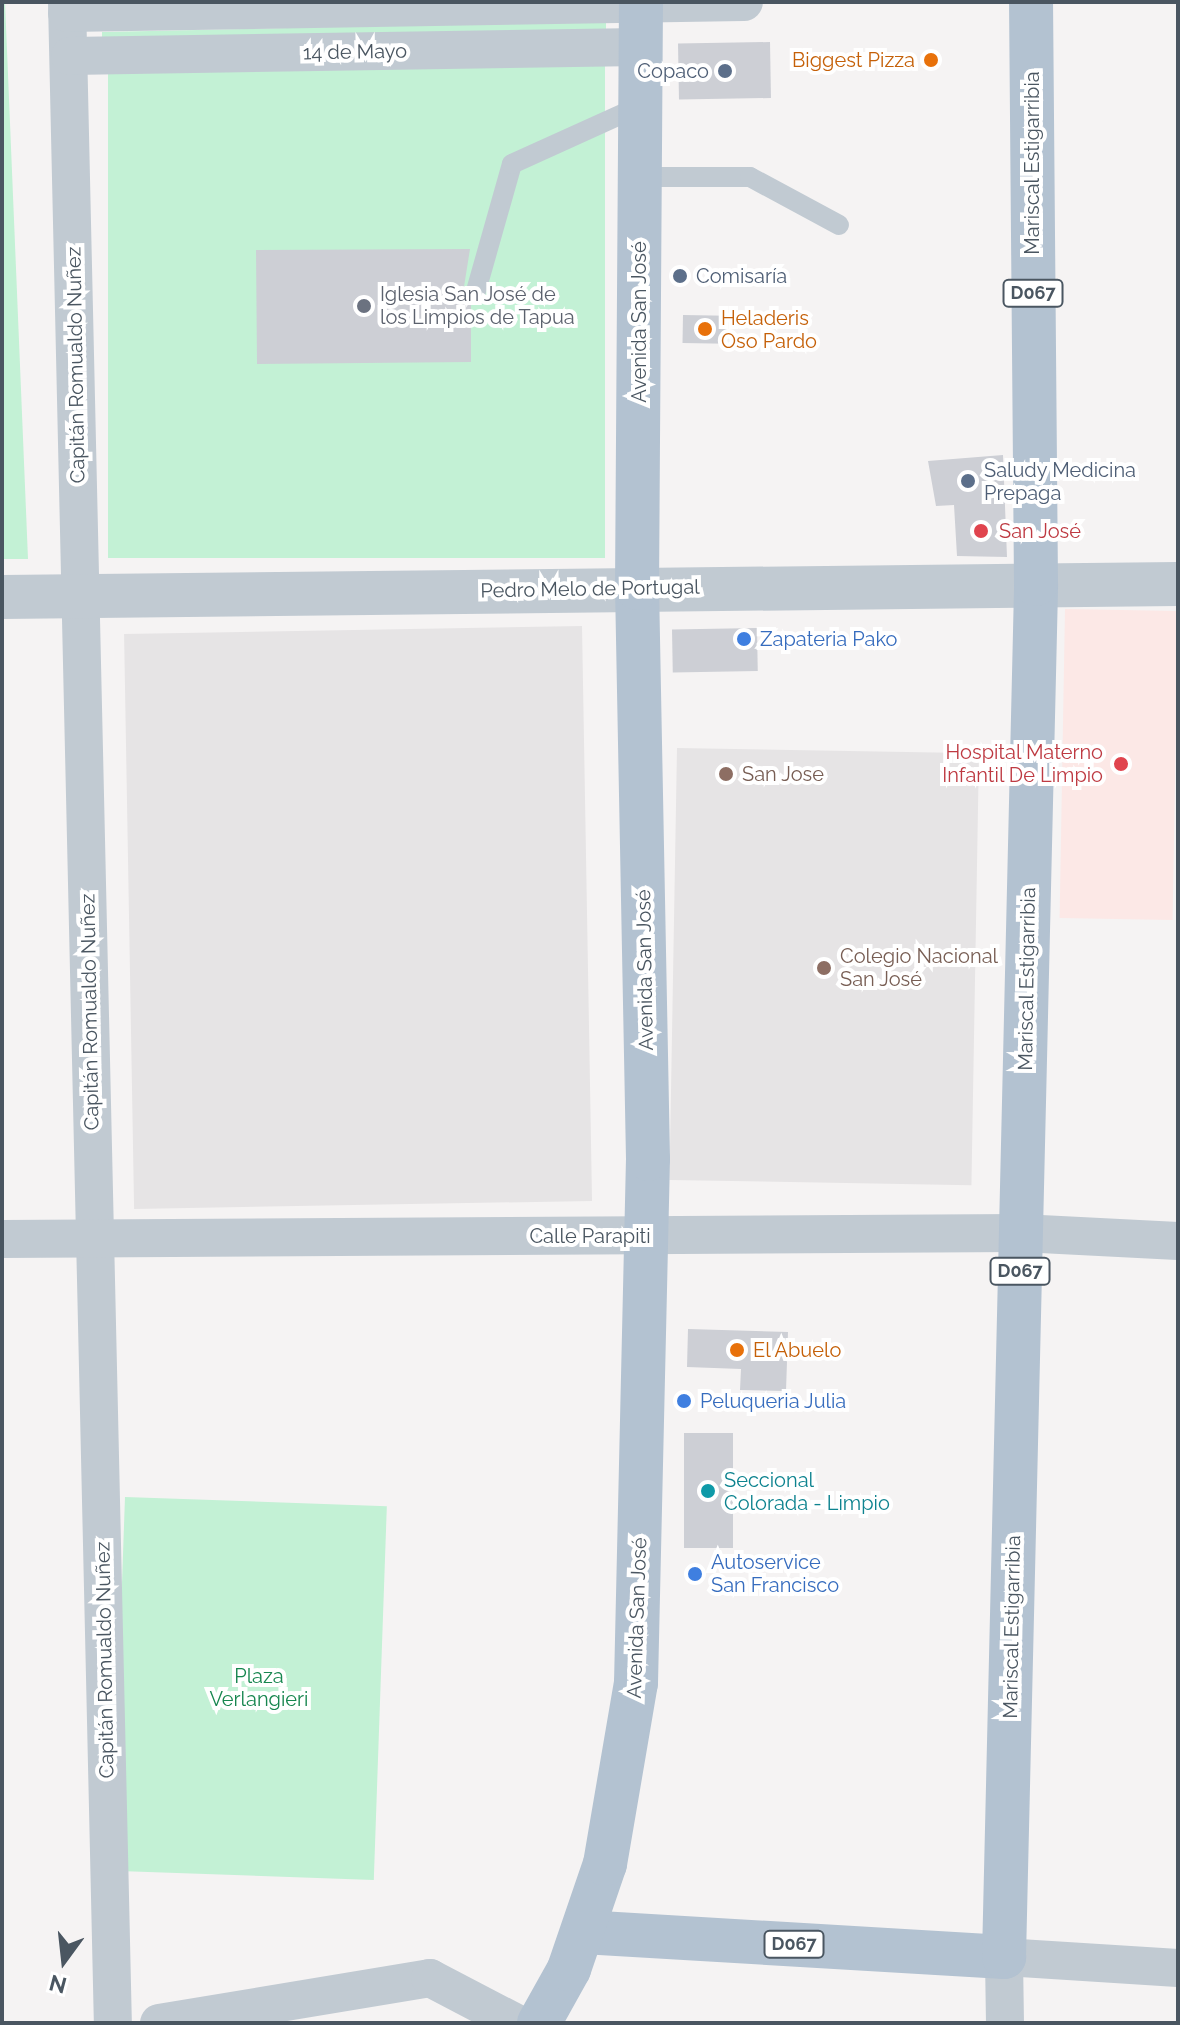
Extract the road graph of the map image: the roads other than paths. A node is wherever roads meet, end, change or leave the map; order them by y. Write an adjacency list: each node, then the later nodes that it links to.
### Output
1 (641, 2): 2 (street); 4 (street); 5 (main road, Avenida San José)
2 (744, 2)
3 (1031, 2): 11 (main road, Mariscal Estigarribia / D067)
4 (67, 7): 6 (street, Capitán Romualdo Nuñez)
5 (640, 47): 6 (street, 14 de Mayo); 7 (main road, Avenida San José)
6 (70, 56): 14 (street, Capitán Romualdo Nuñez)
7 (640, 106): 8 (main road, Avenida San José); 10 (lane)
8 (639, 177): 9 (lane); 13 (main road, Avenida San José)
9 (839, 225)
10 (476, 291)
11 (1036, 584): 12 (street, Pedro Melo de Portugal); 13 (street, Pedro Melo de Portugal); 16 (main road, Mariscal Estigarribia / D067)
12 (1178, 584)
13 (637, 588): 14 (street, Pedro Melo de Portugal); 17 (main road, Avenida San José)
14 (81, 596): 15 (street, Pedro Melo de Portugal); 19 (street, Capitán Romualdo Nuñez)
15 (2, 597)
16 (1021, 1233): 17 (street, Calle Parapiti); 20 (street, Calle Parapiti); 22 (main road, Mariscal Estigarribia / D067)
17 (647, 1236): 19 (street, Calle Parapiti); 21 (main road, Avenida San José)
18 (2, 1239): 19 (street, Calle Parapiti)
19 (95, 1239): 24 (street, Capitán Romualdo Nuñez)
20 (1178, 1241)
21 (583, 1932): 22 (main road, D067); 27 (main road, Avenida San José)
22 (1004, 1957): 23 (street); 28 (street)
23 (1178, 1968)
24 (113, 2023)
25 (159, 2023): 26 (street)
26 (516, 2023)
27 (539, 2023)
28 (1005, 2023)

